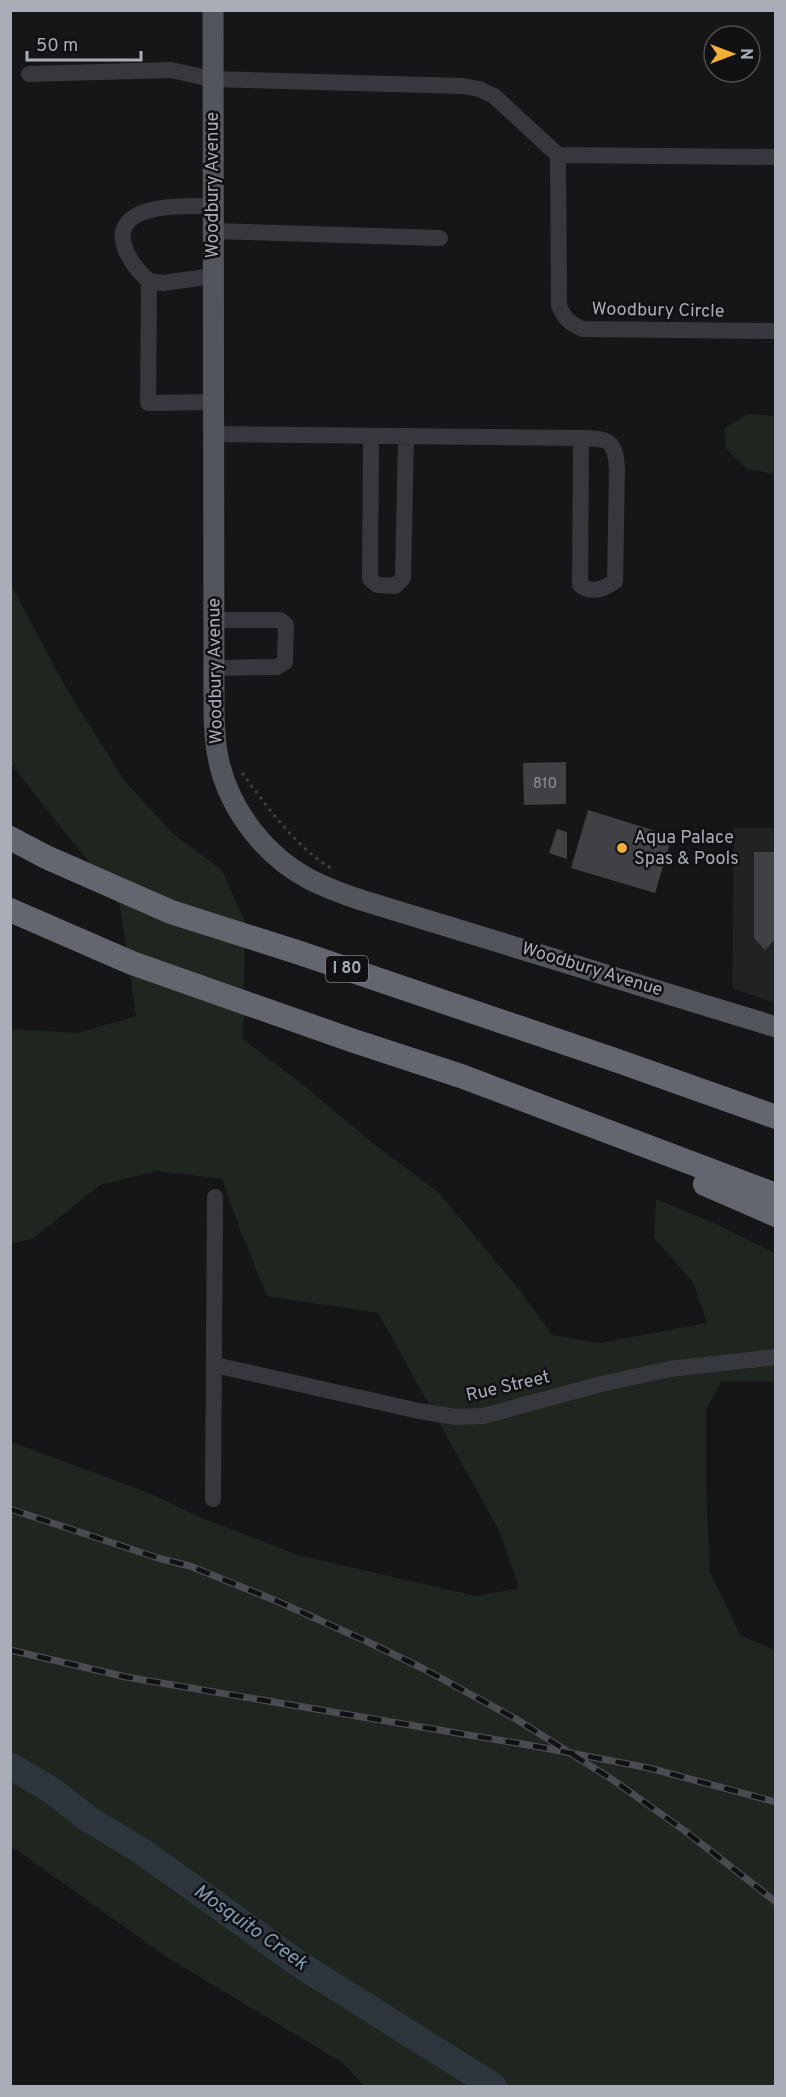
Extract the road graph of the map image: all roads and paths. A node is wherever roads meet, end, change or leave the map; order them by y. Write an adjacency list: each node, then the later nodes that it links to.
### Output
1 (213, 10): 3 (main road, Woodbury Avenue)
2 (29, 75): 3 (street)
3 (212, 79): 4 (street); 6 (main road, Woodbury Avenue)
4 (558, 155): 5 (street); 11 (street, Woodbury Circle)
5 (776, 157)
6 (213, 206): 7 (main road, Woodbury Avenue); 10 (street)
7 (213, 231): 8 (street); 9 (main road, Woodbury Avenue)
8 (440, 238)
9 (213, 276): 10 (street); 12 (main road, Woodbury Avenue)
10 (150, 281): 12 (street)
11 (776, 331)
12 (214, 402): 13 (main road, Woodbury Avenue)
13 (214, 434): 14 (street); 17 (main road, Woodbury Avenue)
14 (370, 436): 15 (street); 15 (street)
15 (406, 436): 16 (street)
16 (581, 438): 16 (street)
17 (214, 620): 18 (main road, Woodbury Avenue); 18 (street)
18 (214, 668): 23 (main road, Woodbury Avenue)
19 (238, 769): 21 (path)
20 (10, 838): 24 (highway, I 80)
21 (337, 871)
22 (10, 910): 25 (highway)
23 (776, 1027)
24 (618, 1061): 26 (highway); 27 (highway, I 80)
25 (461, 1076): 28 (highway); 30 (highway)
26 (776, 1101)
27 (776, 1117)
28 (776, 1195)
29 (215, 1197): 32 (street)
30 (776, 1215)
31 (776, 1357): 32 (street, Rue Street)
32 (215, 1365): 33 (street)
33 (213, 1499)

